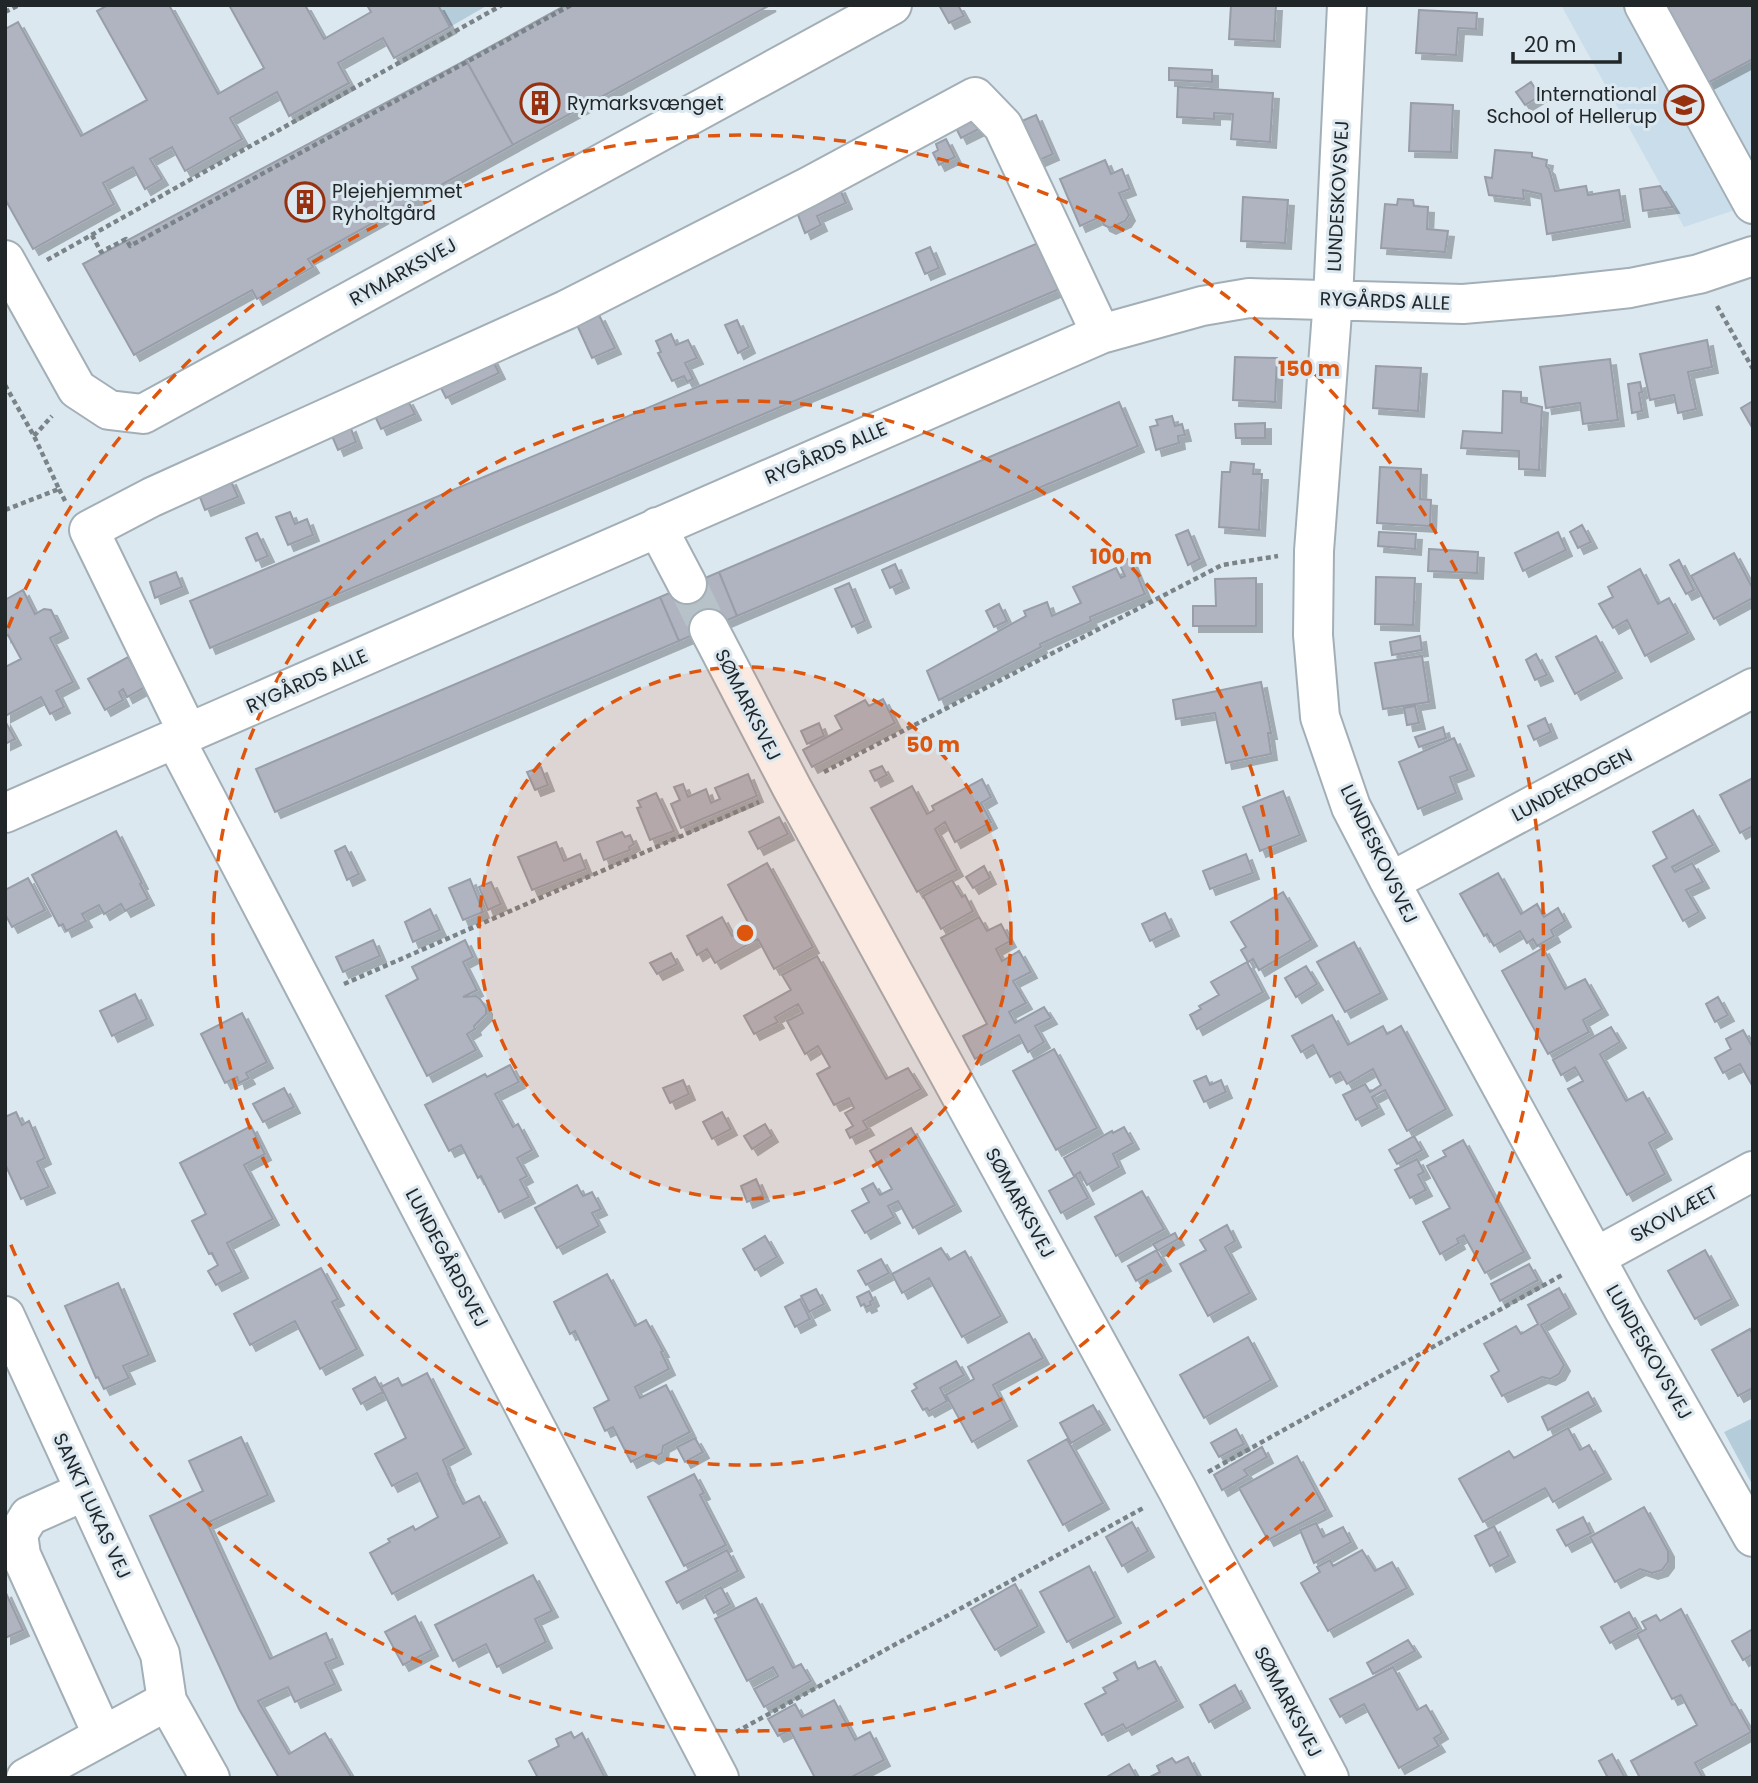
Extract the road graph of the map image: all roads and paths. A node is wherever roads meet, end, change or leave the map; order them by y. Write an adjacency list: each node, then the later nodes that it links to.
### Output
1 (19, 5): 7 (path)
2 (502, 5): 9 (path)
3 (571, 5): 9 (path)
4 (892, 5): 11 (street, RYMARKSVEJ)
5 (1347, 5): 13 (street, LUNDESKOVSVEJ)
6 (1644, 5): 8 (street)
7 (5, 12)
8 (1753, 204)
9 (92, 235): 11 (path)
10 (1753, 256): 12 (street, RYGÅRDS ALLE)
11 (11, 269)
12 (1695, 275): 13 (street, RYGÅRDS ALLE); 15 (path)
13 (1332, 299): 14 (street, RYGÅRDS ALLE); 24 (street, LUNDESKOVSVEJ)
14 (1101, 334): 18 (street, RYGÅRDS ALLE); 22 (street, LUNDEGÅRDSVEJ)
15 (1753, 369)
16 (5, 385): 17 (path)
17 (5, 510)
18 (657, 527): 19 (street); 22 (street, RYGÅRDS ALLE)
19 (687, 584)
20 (709, 629): 35 (street, SØMARKSVEJ)
21 (1753, 688): 24 (street, LUNDEKROGEN)
22 (181, 736): 23 (street, RYGÅRDS ALLE); 34 (street, LUNDEGÅRDSVEJ)
23 (5, 813)
24 (1390, 882): 26 (street, LUNDESKOVSVEJ)
25 (1753, 1171): 26 (street, SKOVLÆET)
26 (1596, 1257): 29 (street, LUNDESKOVSVEJ)
27 (5, 1316): 28 (street, SANKT LUKAS VEJ)
28 (85, 1491): 30 (street, SANKT LUKAS VEJ); 31 (street)
29 (1753, 1537)
30 (167, 1701): 31 (street); 33 (street, SANKT LUKAS VEJ)
31 (103, 1736): 32 (street)
32 (26, 1778)
33 (210, 1778)
34 (719, 1778)
35 (1329, 1778)

